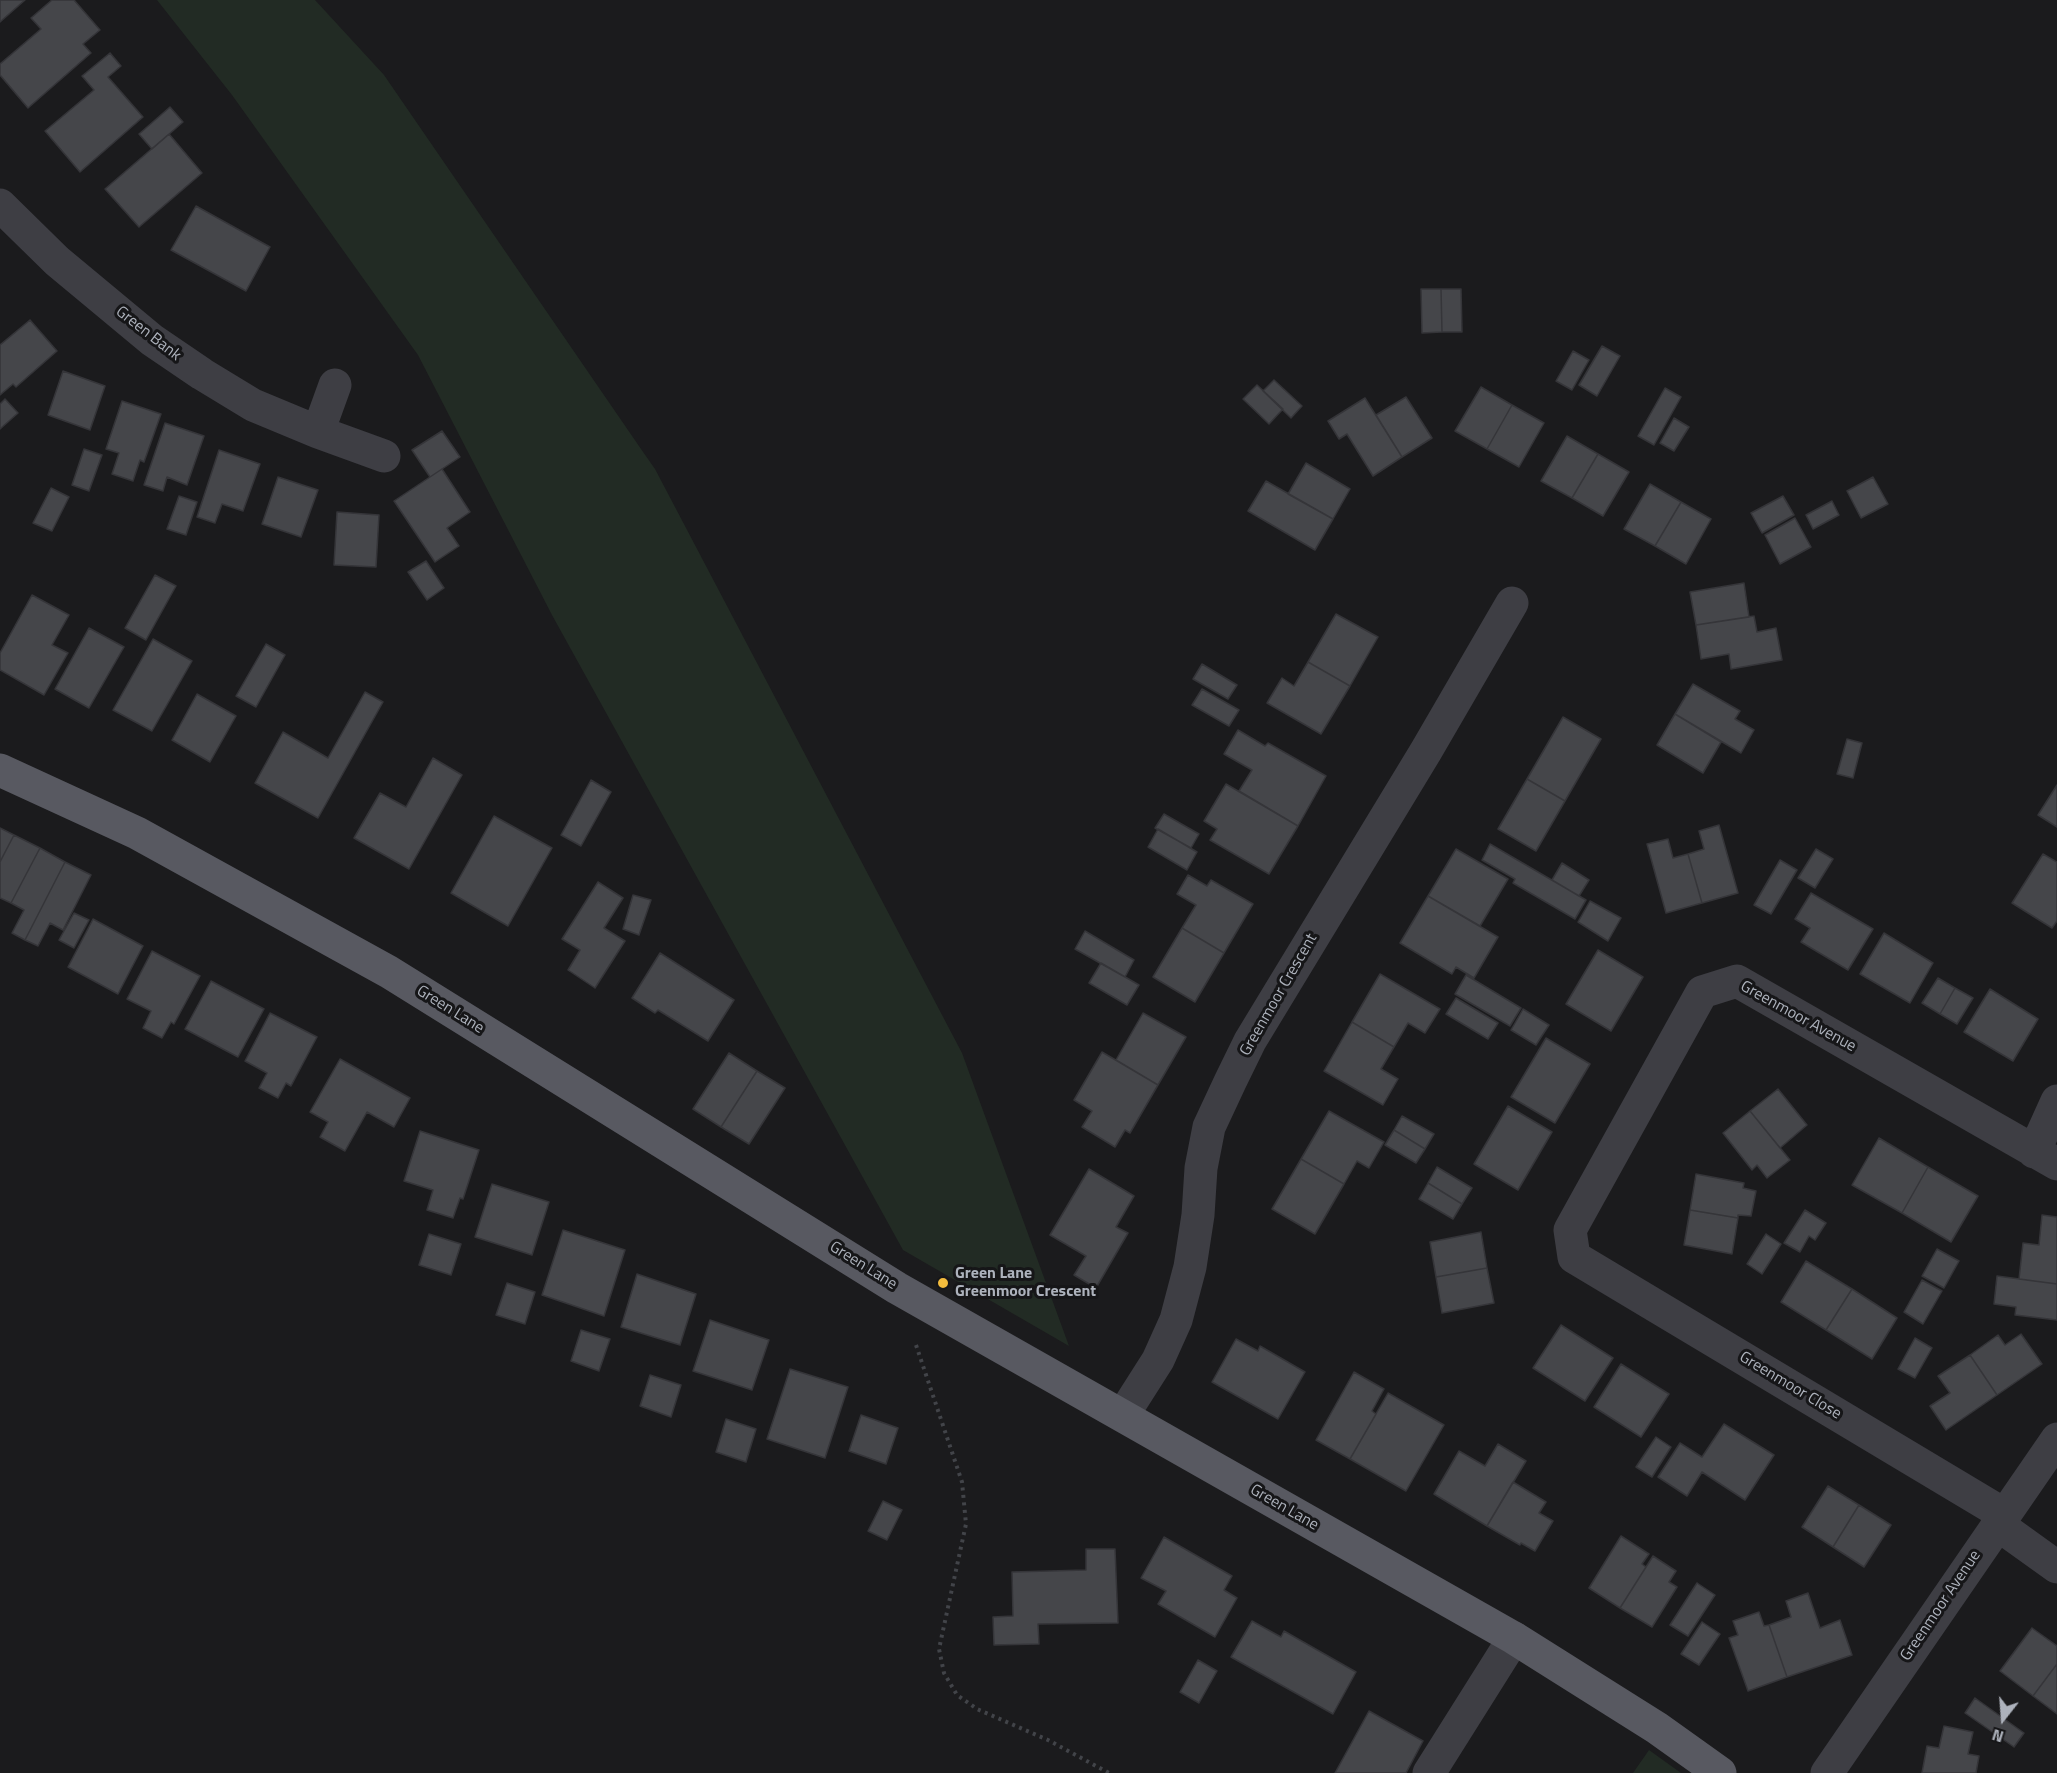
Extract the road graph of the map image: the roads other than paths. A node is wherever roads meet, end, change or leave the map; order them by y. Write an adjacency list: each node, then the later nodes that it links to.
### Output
1 (0, 205): 3 (street, Green Bank)
2 (335, 385): 3 (street)
3 (318, 432): 4 (street, Green Bank)
4 (384, 456)
5 (1512, 603): 10 (street, Greenmoor Crescent)
6 (0, 770): 10 (main road, Green Lane)
7 (2057, 1101): 8 (street)
8 (2045, 1158): 9 (street, Greenmoor Avenue)
9 (1574, 1257): 12 (street, Greenmoor Close)
10 (1123, 1415): 14 (main road, Green Lane)
11 (2057, 1439): 12 (street, Greenmoor Avenue)
12 (2001, 1520): 13 (street, Greenmoor Close); 17 (street, Greenmoor Avenue)
13 (2057, 1567)
14 (1514, 1638): 15 (street); 16 (main road, Green Lane)
15 (1429, 1773)
16 (1720, 1773)
17 (1827, 1773)

